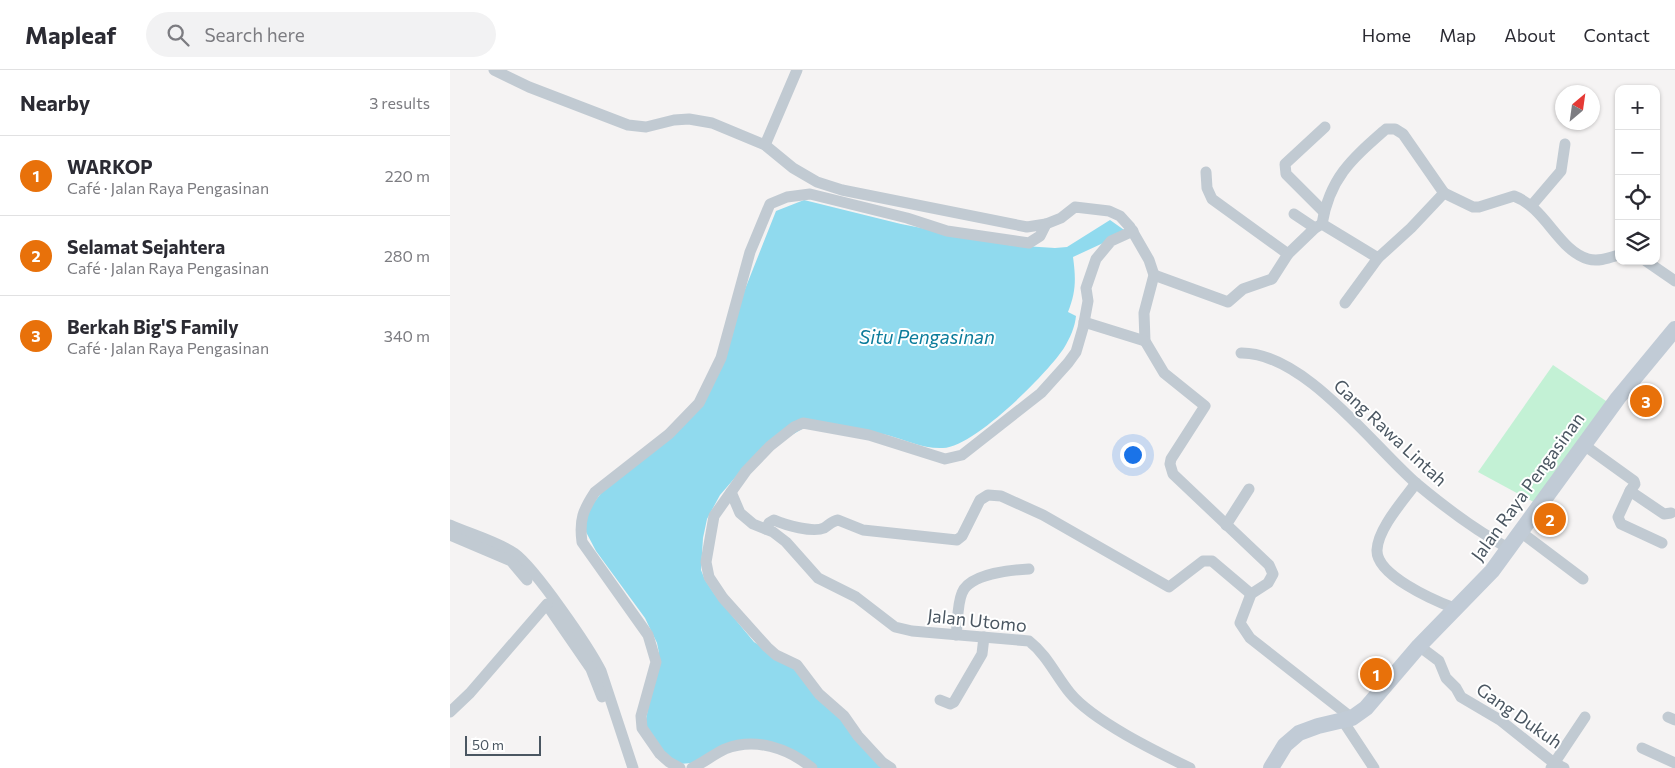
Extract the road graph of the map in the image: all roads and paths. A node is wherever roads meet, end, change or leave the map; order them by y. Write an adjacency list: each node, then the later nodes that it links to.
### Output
1 (494, 70): 5 (street)
2 (797, 70): 5 (street)
3 (1325, 128): 9 (street)
4 (1564, 144): 8 (street)
5 (765, 145): 11 (street)
6 (1206, 172): 14 (street)
7 (1444, 193): 8 (street); 9 (street); 16 (street)
8 (1532, 205): 15 (street)
9 (1324, 212): 12 (street)
10 (1294, 214): 12 (street)
11 (1046, 224): 13 (street); 55 (street)
12 (1319, 226): 14 (street); 16 (street)
13 (1133, 231): 18 (street); 21 (street)
14 (1288, 254): 18 (street)
15 (1615, 256)
16 (1378, 258): 20 (street)
17 (1652, 265): 19 (street)
18 (1154, 276): 23 (street)
19 (1675, 281)
20 (1345, 303)
21 (1084, 322): 23 (street); 29 (street)
22 (1675, 330): 25 (main road, Jalan Raya Pengasinan)
23 (1145, 341): 31 (street)
24 (1241, 353): 26 (street, Gang Rawa Lintah)
25 (1584, 445): 28 (street); 34 (main road, Jalan Raya Pengasinan)
26 (1416, 483): 37 (street, Gang Rawa Lintah); 42 (street)
27 (1249, 489): 31 (street)
28 (1630, 491): 30 (street); 36 (street)
29 (731, 492): 33 (street); 58 (street)
30 (1671, 513)
31 (1226, 524): 40 (street)
32 (450, 525): 54 (street)
33 (766, 529): 40 (street); 43 (street, Jalan Utomo)
34 (1522, 533): 37 (main road, Jalan Raya Pengasinan); 39 (street)
35 (450, 535): 41 (street)
36 (1662, 543)
37 (1510, 549): 42 (main road, Jalan Raya Pengasinan)
38 (1029, 568): 43 (street)
39 (1583, 579)
40 (1251, 594): 49 (street)
41 (547, 604): 47 (street); 53 (street)
42 (1454, 608): 45 (main road, Jalan Raya Pengasinan)
43 (956, 635): 44 (street, Jalan Utomo)
44 (984, 637): 46 (street); 59 (street, Jalan Utomo)
45 (1419, 646): 49 (main road, Jalan Raya Pengasinan); 52 (street, Gang Dukuh)
46 (940, 700)
47 (450, 712)
48 (1585, 717): 52 (street)
49 (1348, 720): 60 (main road, Jalan Raya Pengasinan); 61 (street)
50 (1642, 748): 51 (street)
51 (1675, 764)
52 (1556, 766)
53 (626, 768)
54 (633, 768)
55 (680, 768)
56 (692, 768): 57 (street)
57 (812, 768)
58 (891, 768)
59 (1190, 768)
60 (1271, 768)
61 (1374, 768)

